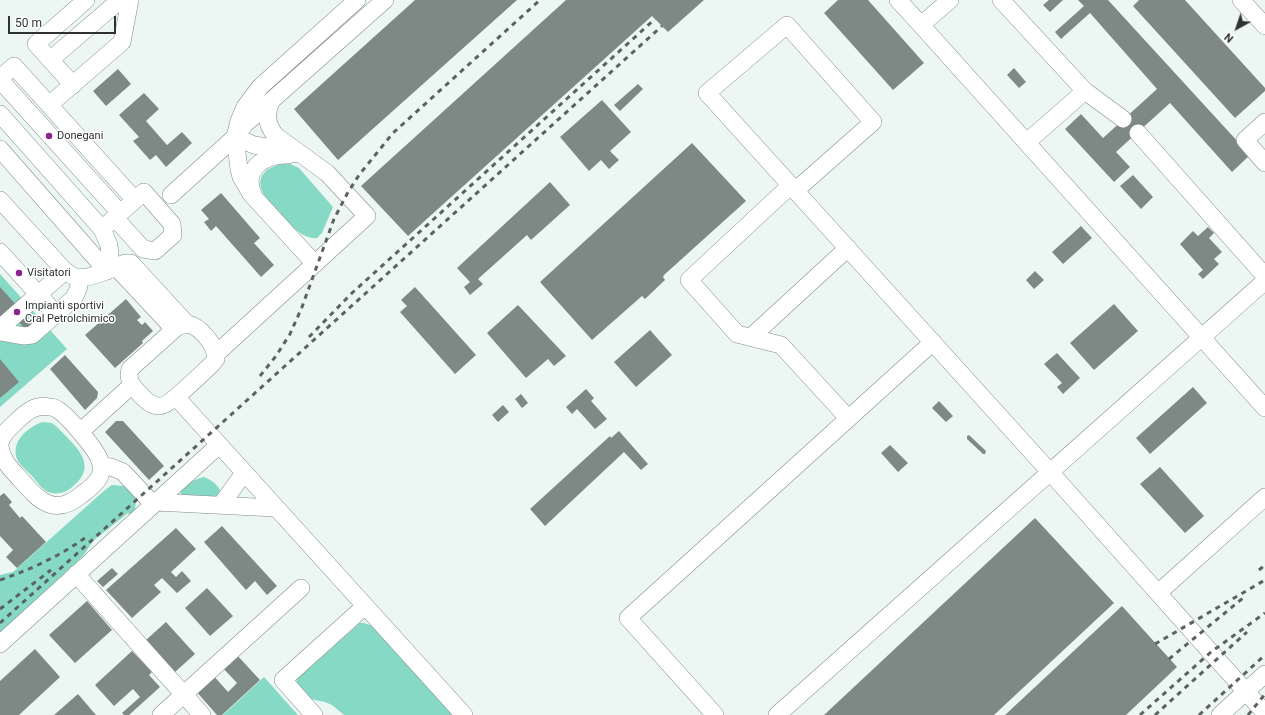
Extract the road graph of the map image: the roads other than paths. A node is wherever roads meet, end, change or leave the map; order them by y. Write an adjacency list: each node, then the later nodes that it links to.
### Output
1 (86, 0): 12 (street)
2 (120, 0): 12 (street)
3 (130, 0): 14 (street)
4 (357, 0): 22 (street)
5 (385, 0): 16 (street)
6 (898, 0): 10 (street)
7 (950, 0): 10 (street)
8 (1001, 0): 15 (street)
9 (1242, 0): 11 (street)
10 (921, 25): 23 (street)
11 (1265, 26)
12 (50, 60): 14 (street)
13 (0, 79): 17 (street); 33 (street)
14 (74, 84): 17 (street)
15 (1085, 91): 19 (street); 23 (street)
16 (272, 100): 22 (street); 26 (street)
17 (49, 105): 32 (street)
18 (0, 114): 33 (street)
19 (1123, 119)
20 (1265, 122): 27 (street)
21 (1138, 133): 39 (street)
22 (235, 137): 25 (street); 29 (street); 30 (street)
23 (1026, 142): 47 (street)
24 (0, 149): 37 (street)
25 (296, 155): 26 (street); 30 (street)
26 (312, 162): 36 (street)
27 (1265, 162)
28 (794, 188): 28 (street); 34 (street); 46 (street)
29 (171, 195)
30 (253, 196): 36 (street)
31 (0, 200): 38 (street)
32 (135, 200): 33 (street); 33 (street)
33 (112, 220): 37 (street)
34 (848, 248): 46 (street); 48 (street)
35 (0, 252): 41 (street)
36 (315, 264): 49 (street)
37 (116, 267): 38 (street); 43 (street)
38 (67, 270): 41 (street); 42 (street)
39 (1265, 276)
40 (1265, 281): 47 (street)
41 (38, 294): 42 (street); 44 (street)
42 (56, 314): 45 (street)
43 (181, 326): 49 (street); 50 (street)
44 (0, 328)
45 (0, 332)
46 (751, 337): 53 (street)
47 (1202, 337): 52 (street); 58 (street)
48 (933, 342): 53 (street); 58 (street)
49 (216, 354): 51 (street)
50 (132, 385): 51 (street); 54 (street)
51 (176, 396): 56 (street)
52 (1265, 408)
53 (848, 418): 77 (street)
54 (80, 432): 55 (street); 57 (street)
55 (0, 442): 57 (street)
56 (218, 444): 59 (street); 61 (street)
57 (101, 466): 61 (street)
58 (1050, 472): 66 (street); 78 (street)
59 (244, 473): 62 (street); 63 (street)
60 (1265, 497): 66 (street)
61 (154, 503): 62 (street); 64 (street)
62 (222, 505): 63 (street)
63 (276, 508): 67 (street)
64 (76, 574): 68 (street); 71 (street)
65 (301, 588): 71 (street)
66 (1158, 593): 70 (street)
67 (365, 606): 75 (street); 76 (street)
68 (0, 644)
69 (1265, 674): 70 (street)
70 (1246, 692): 72 (street); 79 (street)
71 (184, 694): 73 (street); 74 (street)
72 (1265, 713)
73 (161, 715)
74 (202, 715)
75 (314, 715)
76 (464, 715)
77 (715, 715)
78 (777, 715)
79 (1220, 715)

